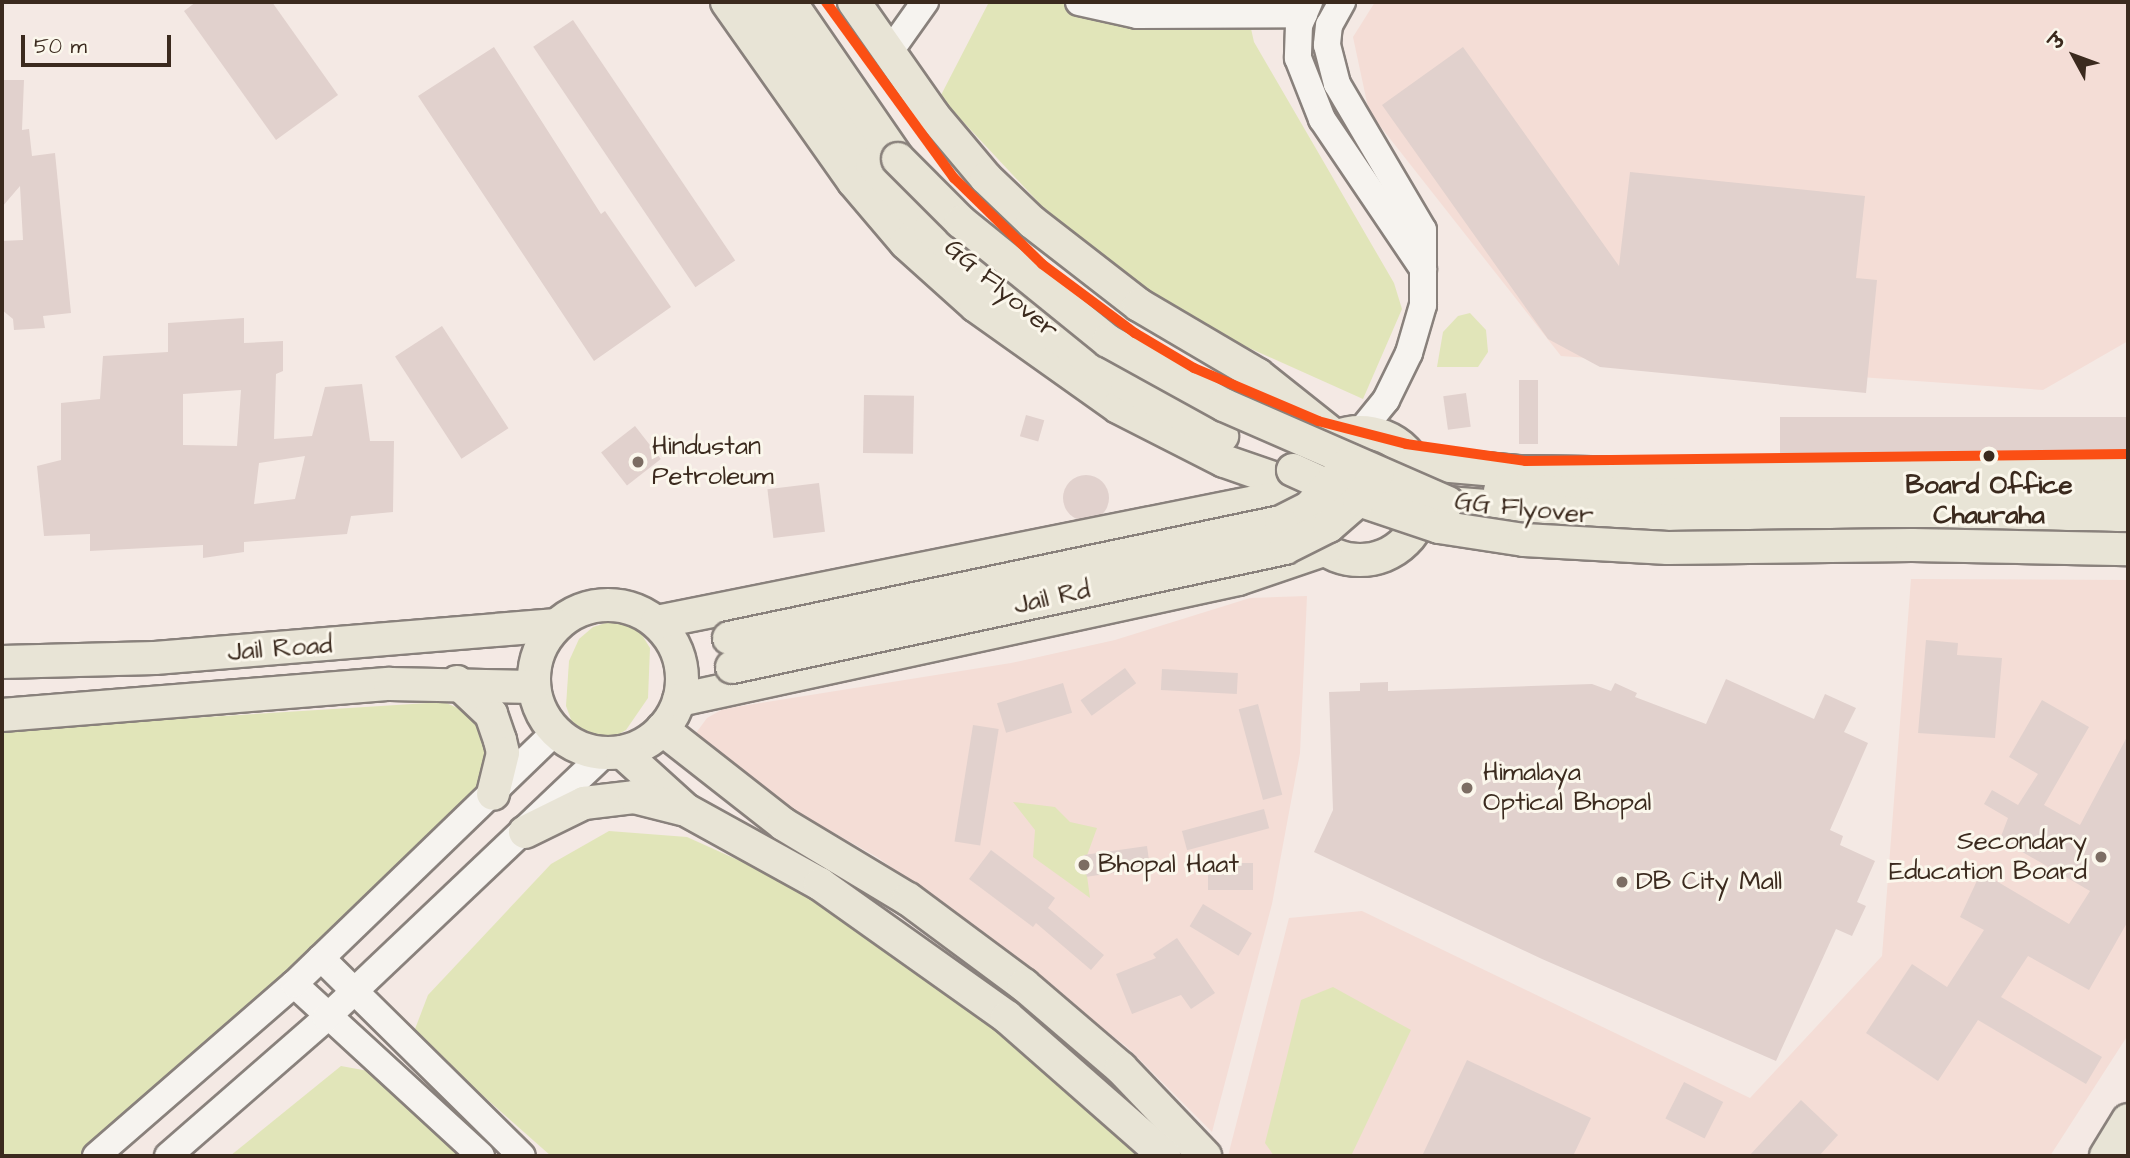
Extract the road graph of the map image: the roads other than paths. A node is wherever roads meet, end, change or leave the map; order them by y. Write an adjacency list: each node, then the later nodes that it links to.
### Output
1 (727, 2): 14 (main road)
2 (758, 2): 15 (main road, GG Flyover, bridge)
3 (790, 2): 11 (main road, GG Flyover, bridge)
4 (854, 2): 9 (main road)
5 (925, 2): 9 (street)
6 (1079, 2): 8 (street)
7 (1342, 2): 10 (street)
8 (1307, 8): 10 (street)
9 (888, 54): 11 (main road)
10 (1423, 270): 11 (street)
11 (1356, 451): 12 (main road); 14 (main road); 15 (main road, Jail Rd, bridge); 17 (main road, GG Flyover, bridge)
12 (1421, 471): 13 (main road); 16 (main road); 19 (main road)
13 (2128, 473)
14 (1295, 490): 19 (main road); 20 (main road)
15 (1345, 494): 18 (main road, GG Flyover, bridge); 23 (main road, Jail Rd, bridge)
16 (2128, 496)
17 (2128, 522)
18 (2128, 549)
19 (1326, 550): 27 (main road)
20 (707, 612): 21 (main road); 23 (main road)
21 (657, 622): 22 (main road); 28 (main road)
22 (557, 625): 24 (main road, Jail Road); 26 (main road)
23 (731, 653): 27 (main road)
24 (2, 662)
25 (457, 682): 26 (main road, Jail Road); 29 (main road, Jail Road); 33 (main road)
26 (533, 687): 31 (main road)
27 (712, 692): 28 (main road)
28 (679, 699): 30 (main road)
29 (2, 715)
30 (662, 729): 32 (main road); 46 (main road)
31 (555, 732): 32 (main road); 33 (street)
32 (614, 752): 34 (main road); 35 (street)
33 (493, 794): 36 (street)
34 (686, 810): 35 (main road); 45 (main road)
35 (524, 832): 38 (street)
36 (321, 958): 37 (street); 38 (street)
37 (294, 984): 39 (street); 41 (street)
38 (352, 993): 39 (street); 44 (street)
39 (326, 1018): 42 (street); 43 (street)
40 (2128, 1119): 47 (main road)
41 (96, 1156)
42 (169, 1156)
43 (481, 1156)
44 (522, 1156)
45 (1165, 1156)
46 (1205, 1156)
47 (2106, 1156)

